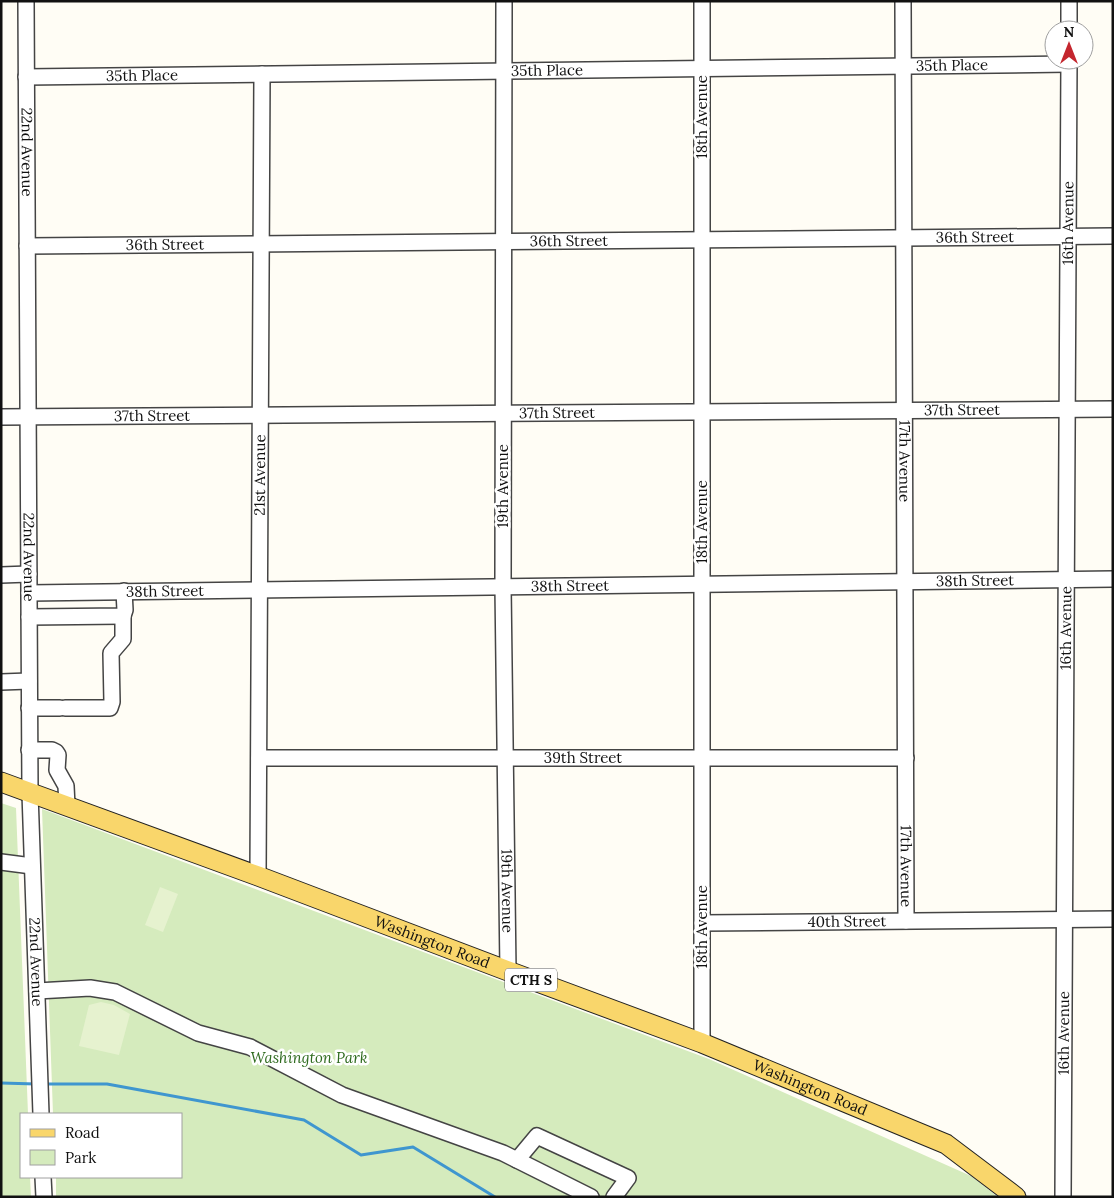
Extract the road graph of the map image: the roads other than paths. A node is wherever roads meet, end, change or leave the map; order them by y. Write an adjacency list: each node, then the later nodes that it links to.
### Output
1 (26, 1): 13 (street, 22nd Avenue)
2 (504, 1): 11 (street, 19th Avenue)
3 (702, 1): 9 (street, 18th Avenue)
4 (903, 1): 8 (street, 17th Avenue)
5 (1069, 1): 6 (street)
6 (1069, 20)
7 (1044, 63): 8 (street, 35th Place)
8 (903, 66): 9 (street, 35th Place); 16 (street, 17th Avenue)
9 (702, 68): 11 (street, 35th Place); 17 (street, 18th Avenue)
10 (1069, 70): 14 (street, 16th Avenue)
11 (504, 71): 12 (street, 35th Place); 18 (street, 19th Avenue)
12 (262, 74): 13 (street, 35th Place); 19 (street, 21st Avenue)
13 (26, 77): 20 (street, 22nd Avenue)
14 (1068, 236): 15 (street, 36th Street); 16 (street, 36th Street); 21 (street, 16th Avenue)
15 (1113, 236)
16 (904, 238): 17 (street, 36th Street); 23 (street, 17th Avenue)
17 (702, 240): 18 (street, 36th Street); 24 (street, 18th Avenue)
18 (504, 242): 19 (street, 36th Street); 25 (street, 19th Avenue)
19 (261, 244): 20 (street, 36th Street); 26 (street, 21st Avenue)
20 (27, 246): 28 (street, 22nd Avenue)
21 (1067, 409): 22 (street, 37th Street); 23 (street, 37th Street); 32 (street, 16th Avenue)
22 (1113, 409)
23 (904, 410): 24 (street, 37th Street); 33 (street, 17th Avenue)
24 (702, 412): 25 (street, 37th Street); 34 (street, 18th Avenue)
25 (503, 413): 26 (street, 37th Street); 35 (street, 19th Avenue)
26 (260, 415): 28 (street, 37th Street); 36 (street, 21st Avenue)
27 (1, 417): 28 (street, 37th Street)
28 (28, 417): 29 (street, 22nd Avenue)
29 (28, 574): 30 (street); 39 (street, 22nd Avenue)
30 (1, 575)
31 (1113, 579): 32 (street, 38th Street)
32 (1066, 580): 33 (street, 38th Street); 57 (street, 16th Avenue)
33 (905, 582): 34 (street, 38th Street); 50 (street, 17th Avenue)
34 (702, 584): 35 (street, 38th Street); 49 (street, 18th Avenue)
35 (503, 587): 36 (street, 38th Street); 48 (street, 19th Avenue)
36 (260, 590): 37 (street, 38th Street); 47 (street, 21st Avenue)
37 (124, 591): 38 (street, 38th Street); 41 (street)
38 (93, 592): 39 (street, 38th Street); 40 (street)
39 (29, 593): 42 (street, 22nd Avenue)
40 (93, 616): 41 (street); 42 (street)
41 (123, 616): 45 (street)
42 (29, 617): 44 (street, 22nd Avenue)
43 (1, 682): 44 (street)
44 (29, 682): 45 (street, 22nd Avenue)
45 (29, 708): 46 (street, 22nd Avenue)
46 (29, 750): 52 (street, 22nd Avenue); 53 (street)
47 (259, 758): 48 (street, 39th Street); 56 (street, 21st Avenue)
48 (505, 758): 49 (street, 39th Street); 61 (street, 19th Avenue)
49 (702, 758): 50 (street, 39th Street); 60 (street, 18th Avenue)
50 (906, 758): 59 (street, 17th Avenue)
51 (1, 782): 52 (main road, Washington Road / CTH S)
52 (30, 792): 53 (main road, Washington Road / CTH S); 55 (street, 22nd Avenue)
53 (67, 806): 56 (main road, Washington Road / CTH S)
54 (1, 862): 55 (street)
55 (32, 866): 62 (street, 22nd Avenue)
56 (258, 876): 61 (main road, Washington Road / CTH S)
57 (1065, 919): 58 (street, 40th Street); 59 (street, 40th Street); 71 (street, 16th Avenue)
58 (1113, 919)
59 (906, 921): 60 (street, 40th Street)
60 (702, 923): 63 (street, 18th Avenue)
61 (508, 971): 63 (main road, Washington Road / CTH S)
62 (37, 991): 64 (street, 22nd Avenue); 65 (street)
63 (702, 1042): 70 (main road, Washington Road / CTH S)
64 (41, 1113)
65 (518, 1160): 68 (street); 69 (street)
66 (44, 1178): 67 (street)
67 (44, 1197)
68 (591, 1197)
69 (614, 1197)
70 (1016, 1197)
71 (1063, 1197)

